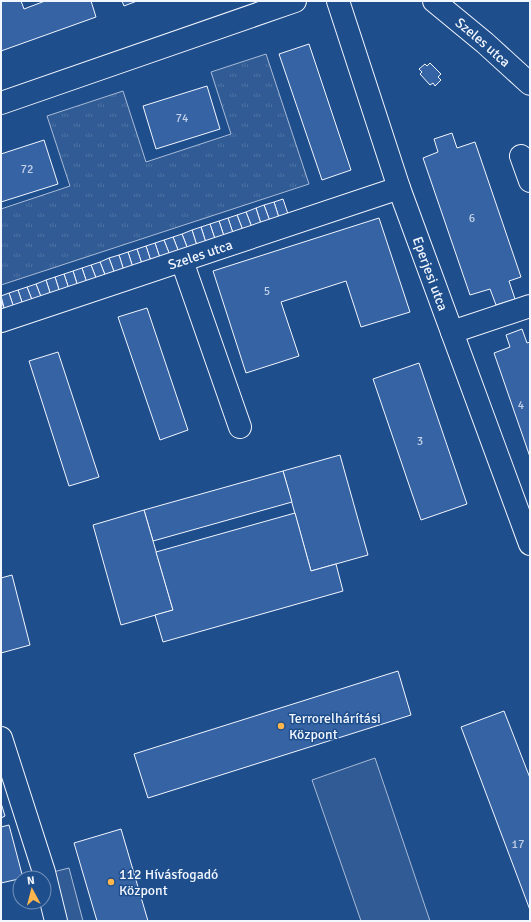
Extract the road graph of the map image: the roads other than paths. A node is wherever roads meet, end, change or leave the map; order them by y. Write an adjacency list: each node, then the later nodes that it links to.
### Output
1 (295, 1): 5 (street)
2 (338, 1): 8 (street, Eperjesi utca)
3 (434, 1): 4 (street, Szeles utca)
4 (530, 84)
5 (1, 103)
6 (522, 156): 7 (street)
7 (530, 182)
8 (399, 188): 9 (street, Szeles utca); 12 (street, Eperjesi utca)
9 (182, 261): 11 (street, Szeles utca); 13 (street)
10 (530, 306): 12 (street)
11 (1, 321)
12 (452, 332): 14 (street, Eperjesi utca)
13 (240, 426)
14 (530, 544)
15 (1, 738): 16 (street)
16 (5, 762): 17 (street)
17 (56, 921)

